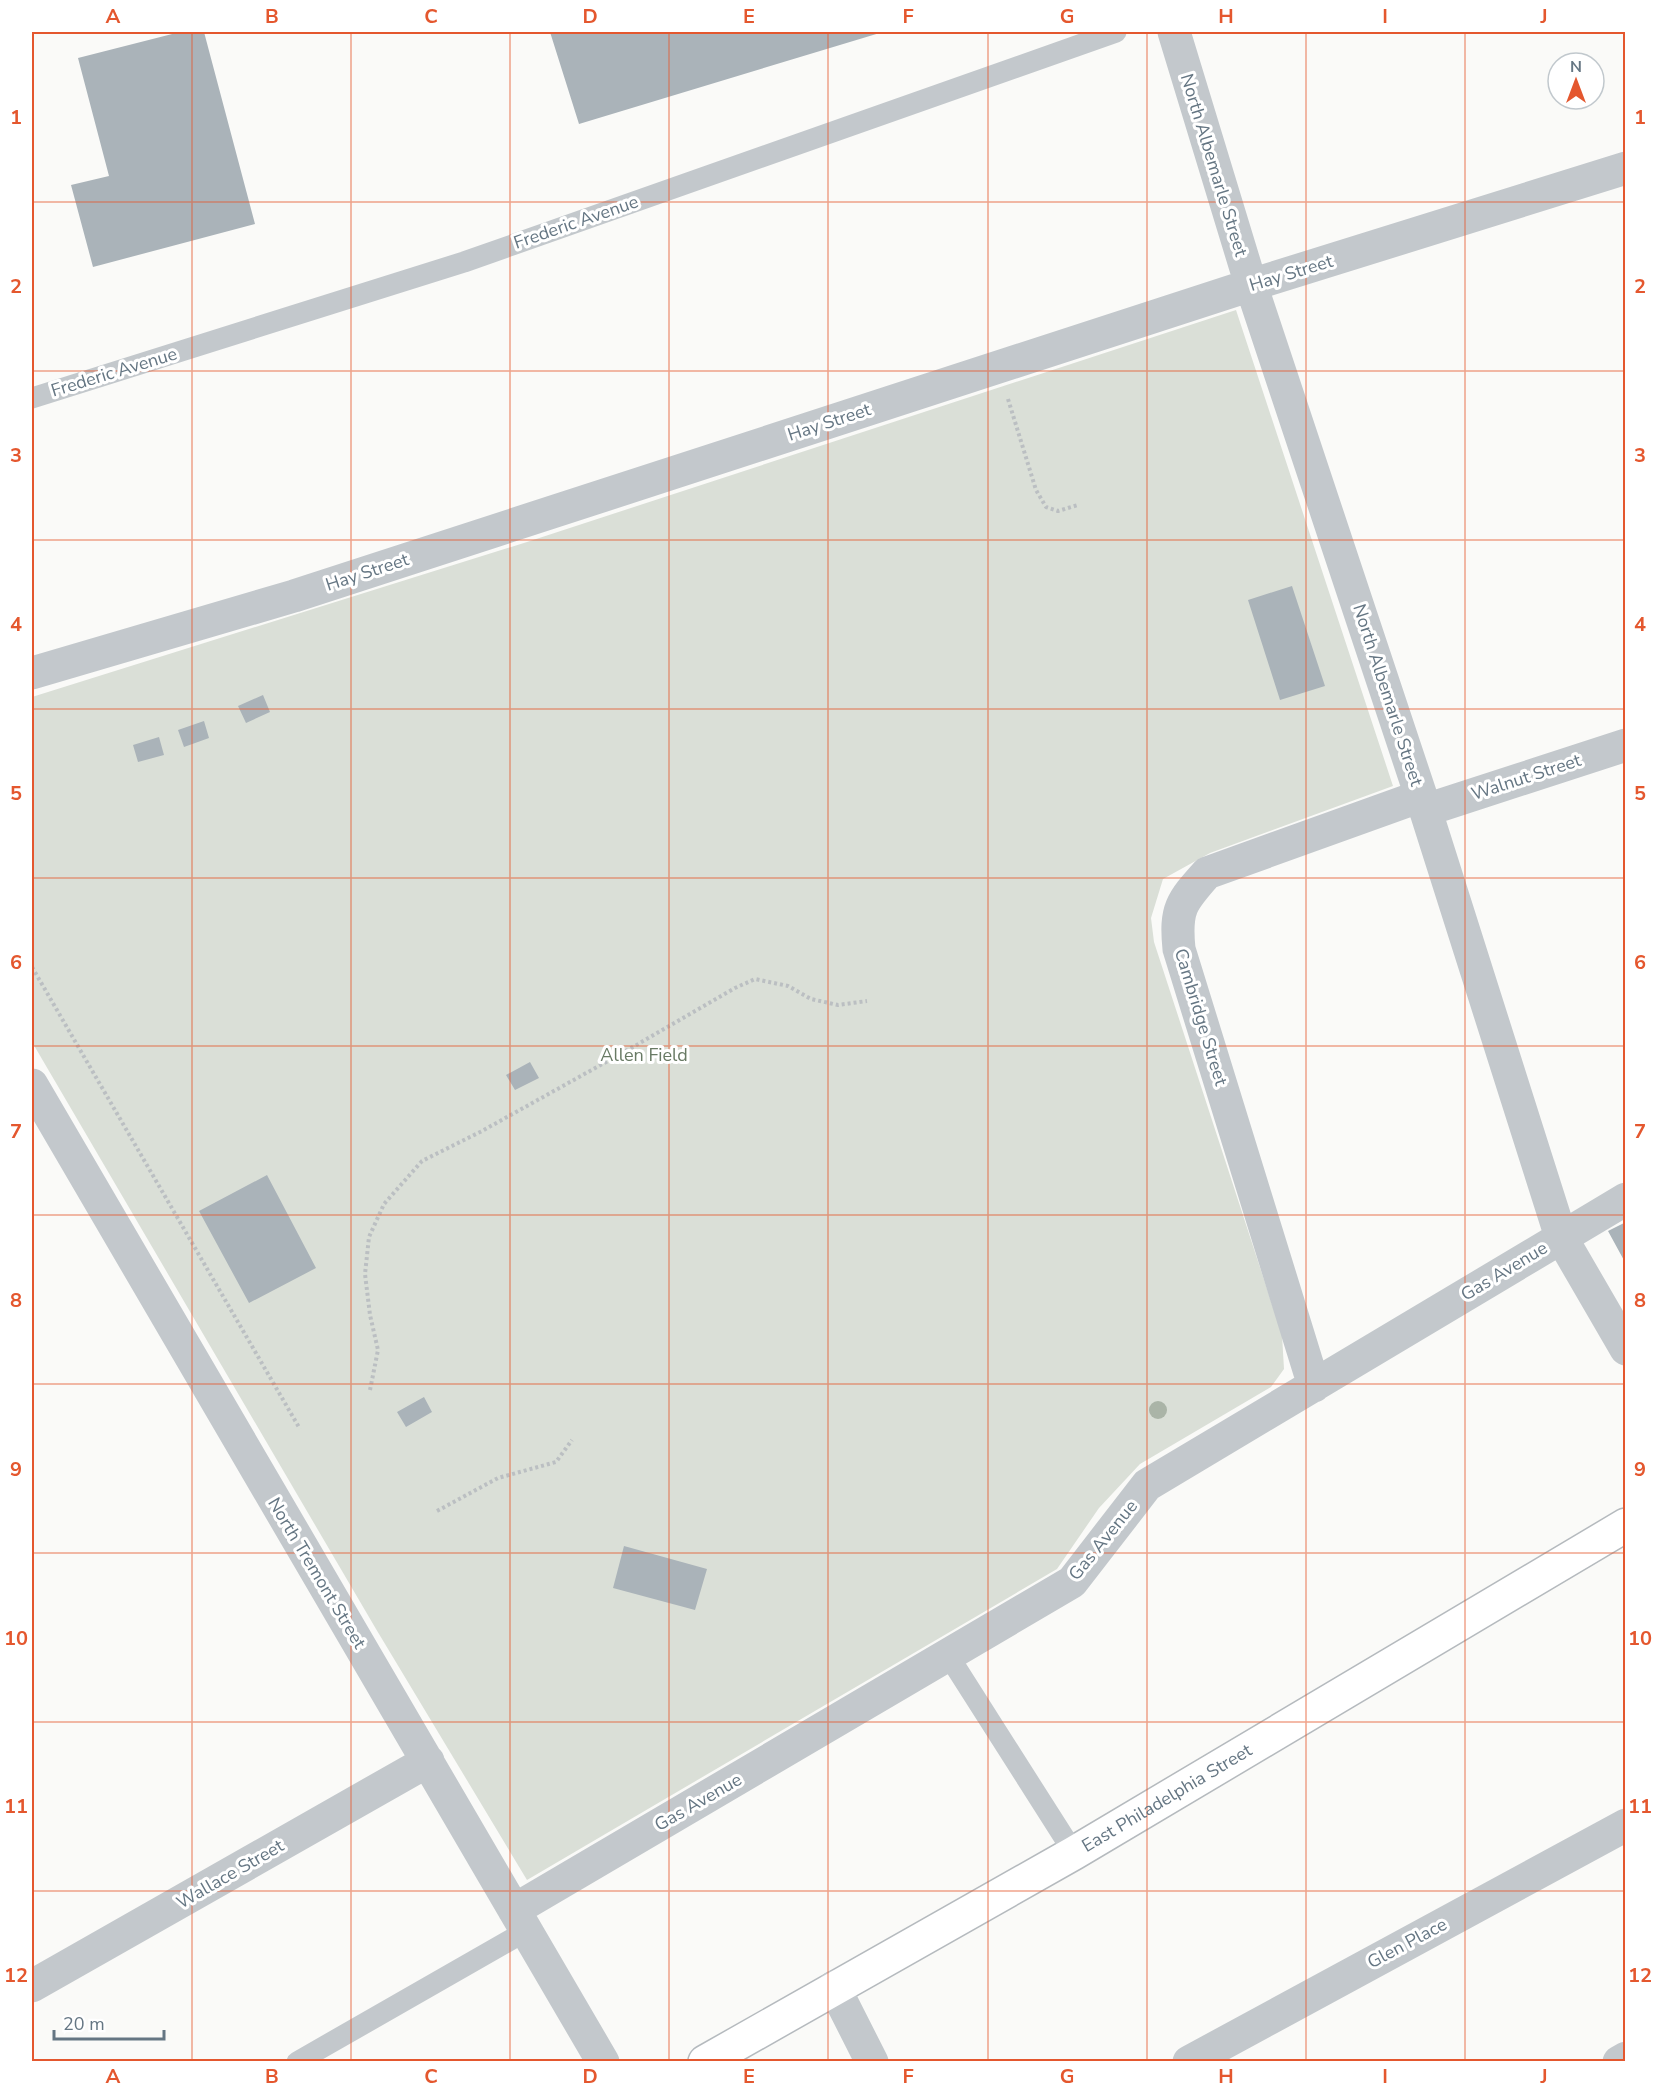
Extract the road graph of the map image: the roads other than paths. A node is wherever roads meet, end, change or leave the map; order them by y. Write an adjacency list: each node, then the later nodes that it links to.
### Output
1 (1116, 32): 5 (lane, Frederic Avenue)
2 (1174, 32): 4 (street, North Albemarle Street)
3 (1626, 168): 4 (street, Hay Street)
4 (1251, 285): 6 (street, Hay Street); 8 (street, North Albemarle Street)
5 (32, 398)
6 (32, 673)
7 (1626, 745): 8 (street, Walnut Street)
8 (1424, 803): 11 (street, North Albemarle Street); 13 (street, Cambridge Street)
9 (32, 1085): 16 (street, North Tremont Street)
10 (1626, 1199): 11 (street, Gas Avenue)
11 (1562, 1237): 12 (street, North Albemarle Street); 13 (street, Gas Avenue)
12 (1626, 1349)
13 (1314, 1386): 15 (street, Gas Avenue)
14 (1626, 1525): 18 (main road, East Philadelphia Street)
15 (948, 1655): 18 (lane); 19 (street, Gas Avenue)
16 (428, 1761): 19 (street, North Tremont Street); 20 (street, Wallace Street)
17 (1626, 1825): 26 (street, Glen Place)
18 (1074, 1853): 21 (main road, East Philadelphia Street)
19 (520, 1921): 22 (lane, Gas Avenue); 23 (street, North Tremont Street)
20 (32, 1986)
21 (834, 1988): 24 (main road, East Philadelphia Street); 25 (street)
22 (297, 2061)
23 (603, 2061)
24 (705, 2061)
25 (872, 2061)
26 (1189, 2061)

